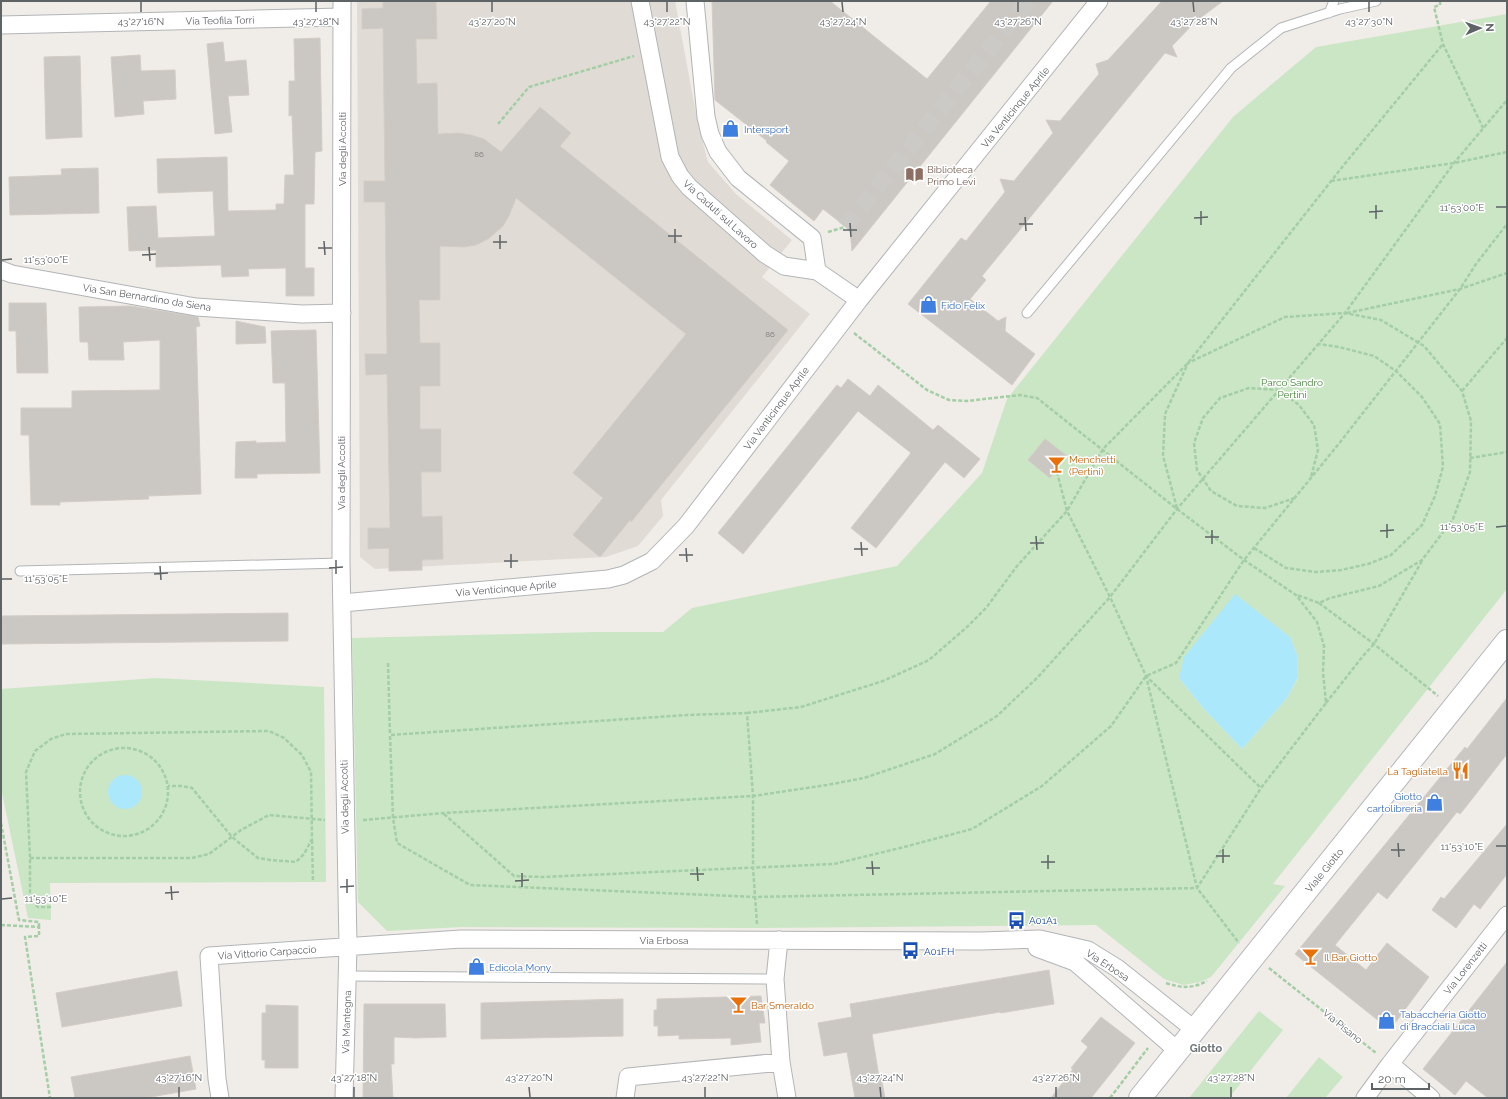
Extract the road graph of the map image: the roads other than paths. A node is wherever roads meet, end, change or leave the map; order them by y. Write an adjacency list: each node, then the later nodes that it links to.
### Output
1 (640, 1): 10 (street, Via Caduti sul Lavoro)
2 (695, 1): 10 (street)
3 (1334, 1): 7 (lane)
4 (1376, 1): 7 (lane)
5 (1099, 3): 11 (street, Via Venticinque Aprile)
6 (342, 9): 8 (street, Via Teofila Torri); 12 (street, Via degli Accolti)
7 (1328, 13): 13 (lane)
8 (1, 25)
9 (1, 270): 12 (street, Via San Bernardino da Siena)
10 (817, 272): 11 (street, Via Caduti sul Lavoro)
11 (859, 300): 16 (street, Via Venticinque Aprile)
12 (342, 313): 14 (street, Via degli Accolti)
13 (1027, 313)
14 (341, 563): 15 (lane); 16 (street, Via degli Accolti)
15 (20, 571)
16 (342, 603): 21 (street, Via degli Accolti)
17 (1507, 641): 24 (street, Viale Giotto)
18 (1507, 915): 27 (street, Via Lorenzetti)
19 (779, 940): 20 (street, Via Erbosa); 21 (street, Via Erbosa); 23 (street)
20 (981, 941): 24 (street, Via Erbosa); 25 (street, Via Erbosa)
21 (348, 946): 22 (street, Via Mantegna); 28 (street, Via Vittorio Carpaccio)
22 (347, 976): 23 (lane); 29 (street, Via Mantegna)
23 (775, 979): 26 (street)
24 (1195, 1030): 25 (street, Viale Giotto)
25 (1178, 1051): 32 (street, Viale Giotto)
26 (781, 1062): 30 (street); 31 (street)
27 (1390, 1064): 33 (street, Via Lorenzetti); 34 (street)
28 (220, 1098)
29 (344, 1098)
30 (625, 1098)
31 (788, 1098)
32 (1140, 1098)
33 (1365, 1098)
34 (1431, 1098)

